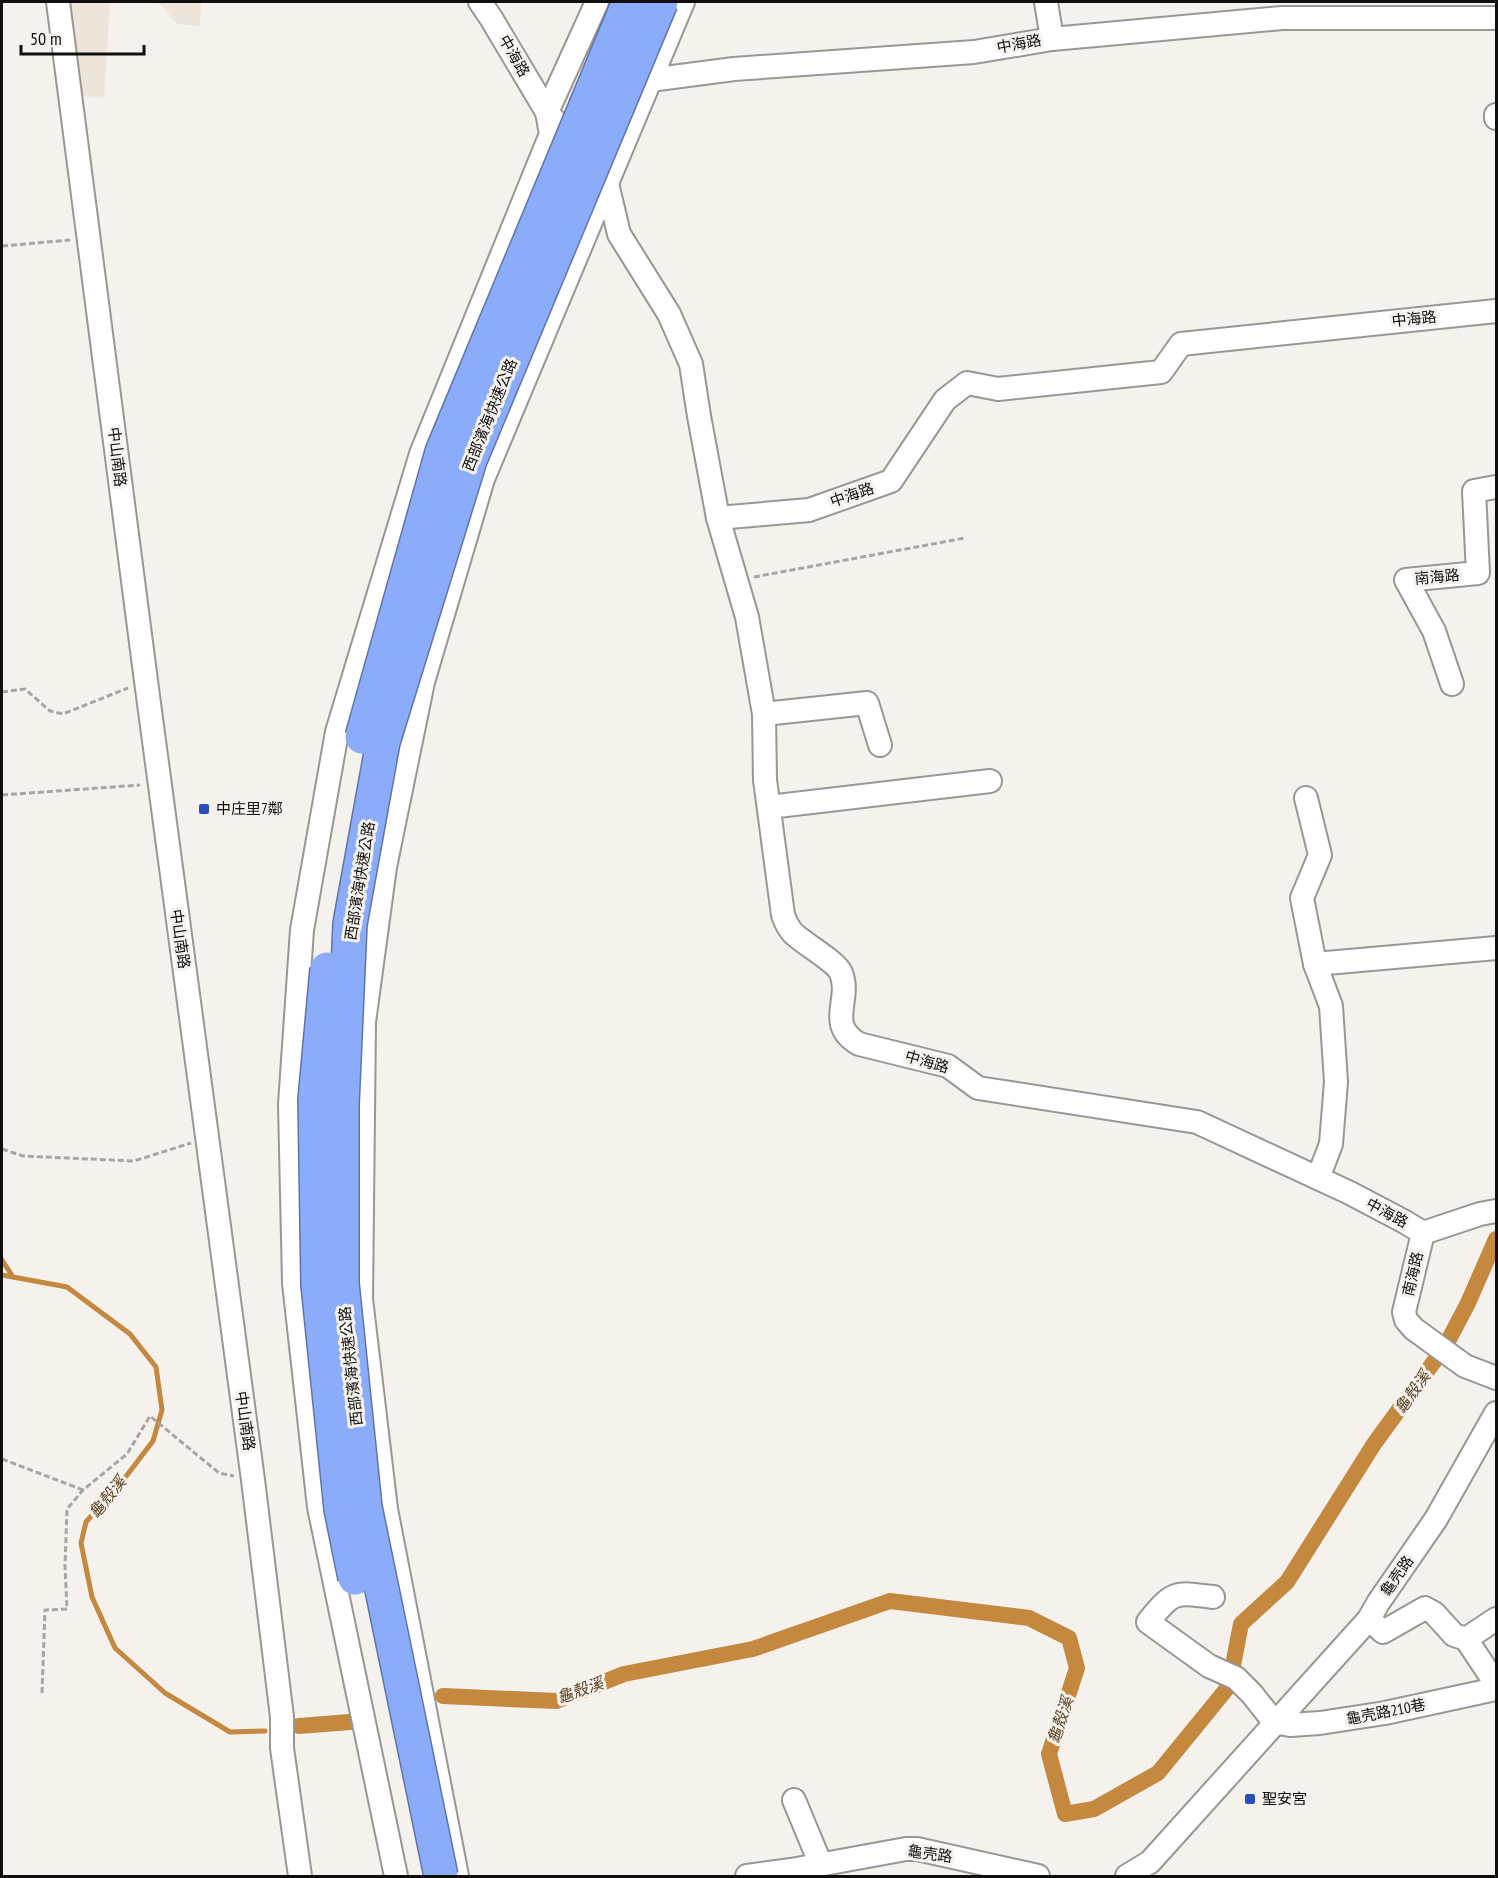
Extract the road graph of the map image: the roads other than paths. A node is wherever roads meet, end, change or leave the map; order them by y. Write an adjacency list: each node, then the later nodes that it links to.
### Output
1 (58, 2): 40 (street, 中山南路)
2 (480, 2): 13 (street, 中海路)
3 (597, 2): 13 (street)
4 (629, 2): 42 (highway, 西部濱海快速公路, bridge)
5 (661, 2): 43 (highway, 西部濱海快速公路, bridge)
6 (683, 2): 12 (street)
7 (1046, 2): 11 (street)
8 (1282, 10): 9 (street, 中海路); 11 (street, 中海路)
9 (1463, 10): 10 (street, 中海路)
10 (1497, 18)
11 (1052, 39): 12 (street, 中海路)
12 (650, 80): 13 (street, 中海路); 14 (street)
13 (547, 112): 14 (street, 中海路); 41 (street)
14 (607, 180): 17 (street, 中海路); 44 (street)
15 (1497, 310): 17 (street, 中海路)
16 (1497, 487): 18 (street, 南海路)
17 (718, 519): 19 (street, 中海路)
18 (1452, 684)
19 (764, 714): 20 (street); 23 (street, 中海路)
20 (880, 745)
21 (990, 781): 23 (street)
22 (1305, 798): 25 (street)
23 (769, 807): 26 (street, 中海路)
24 (1497, 948): 25 (street)
25 (1315, 964): 26 (street)
26 (1318, 1178): 28 (street, 中海路)
27 (1497, 1211): 28 (street, 南海路)
28 (1423, 1233): 29 (street, 南海路)
29 (1497, 1378)
30 (1497, 1413): 32 (street, 龜壳路)
31 (1213, 1597): 37 (street)
32 (1369, 1619): 34 (street); 37 (street, 龜壳路)
33 (1497, 1619): 34 (street)
34 (1466, 1639): 35 (street)
35 (1497, 1684)
36 (1497, 1689): 37 (street, 龜壳路210巷)
37 (1274, 1722): 47 (street, 龜壳路)
38 (794, 1800): 39 (street)
39 (821, 1865): 45 (street, 龜壳路); 46 (street, 龜壳路)
40 (300, 1876)
41 (396, 1876)
42 (417, 1876)
43 (441, 1876)
44 (457, 1876)
45 (747, 1876)
46 (1038, 1876)
47 (1127, 1876)

